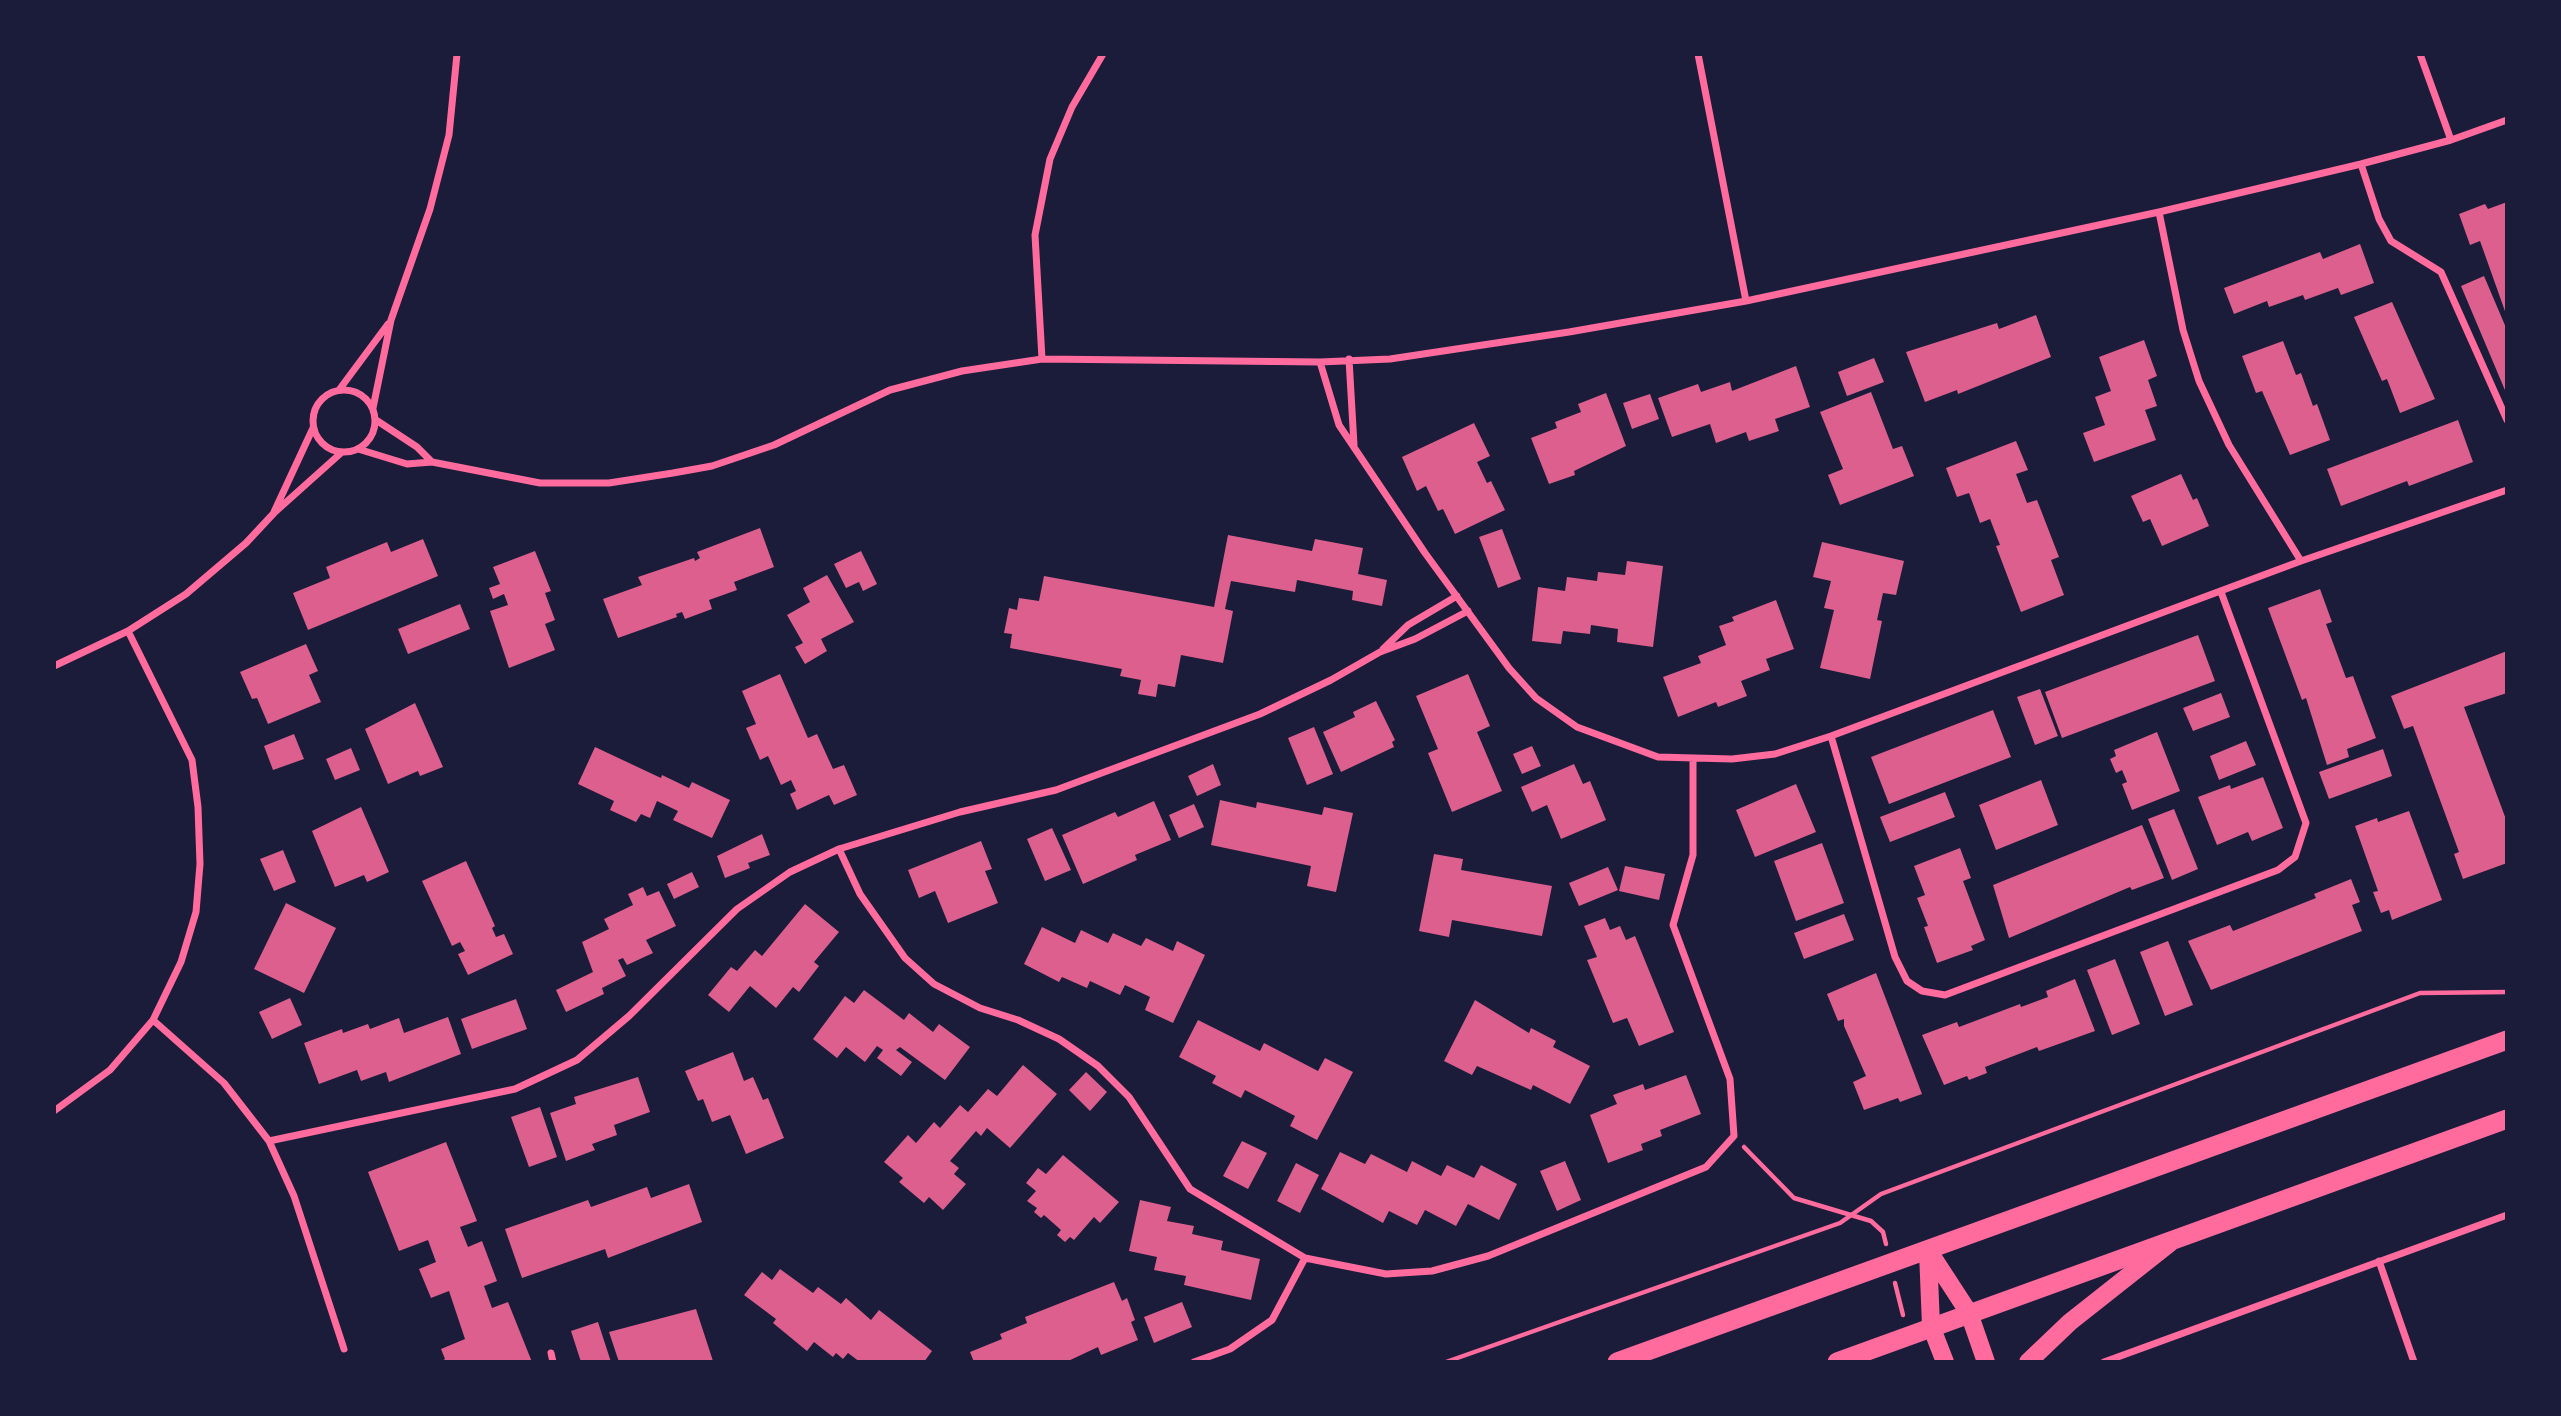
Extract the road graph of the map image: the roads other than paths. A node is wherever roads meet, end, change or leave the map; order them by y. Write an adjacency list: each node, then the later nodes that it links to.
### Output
1 (457, 54): 10 (street)
2 (1103, 54): 11 (street)
3 (1698, 54): 9 (street)
4 (2420, 54): 6 (street)
5 (2507, 120): 6 (street)
6 (2451, 140): 7 (street)
7 (2361, 164): 8 (street); 16 (street)
8 (2159, 212): 9 (street); 25 (street)
9 (1746, 301): 12 (street)
10 (391, 320): 14 (street); 15 (street)
11 (1042, 359): 13 (street); 22 (street)
12 (1349, 359): 13 (street); 19 (street)
13 (1320, 362): 19 (street)
14 (339, 390): 15 (street); 18 (street)
15 (373, 408): 17 (street)
16 (2507, 419)
17 (376, 420): 20 (street); 22 (street)
18 (313, 428): 21 (street); 24 (street)
19 (1354, 445): 27 (street)
20 (358, 449): 21 (street); 22 (street)
21 (341, 453): 24 (street)
22 (432, 463)
23 (2507, 490): 25 (street)
24 (274, 513): 29 (street)
25 (2301, 561): 26 (street)
26 (2221, 592): 32 (street); 32 (street)
27 (1457, 596): 28 (street); 30 (street)
28 (1468, 611): 30 (street); 33 (street)
29 (128, 631): 31 (street); 35 (street)
30 (1380, 652): 34 (street)
31 (54, 666)
32 (1831, 736): 33 (street)
33 (1693, 760): 43 (street)
34 (839, 849): 39 (street); 43 (street)
35 (153, 1020): 37 (street); 39 (street)
36 (2507, 1040): 42 (highway)
37 (54, 1111)
38 (2507, 1119): 41 (highway)
39 (269, 1141): 47 (street)
40 (2507, 1215): 44 (street)
41 (2181, 1235): 45 (highway); 54 (main road)
42 (1928, 1250): 45 (main road); 46 (main road); 50 (highway)
43 (1305, 1258): 49 (street)
44 (2379, 1261): 55 (street); 56 (street)
45 (1969, 1313): 46 (highway); 53 (main road)
46 (1931, 1326): 48 (highway); 52 (main road)
47 (344, 1349)
48 (1881, 1354): 51 (highway)
49 (1194, 1362)
50 (1617, 1362)
51 (1837, 1362)
52 (1945, 1362)
53 (1986, 1362)
54 (2028, 1362)
55 (2104, 1362)
56 (2414, 1362)

